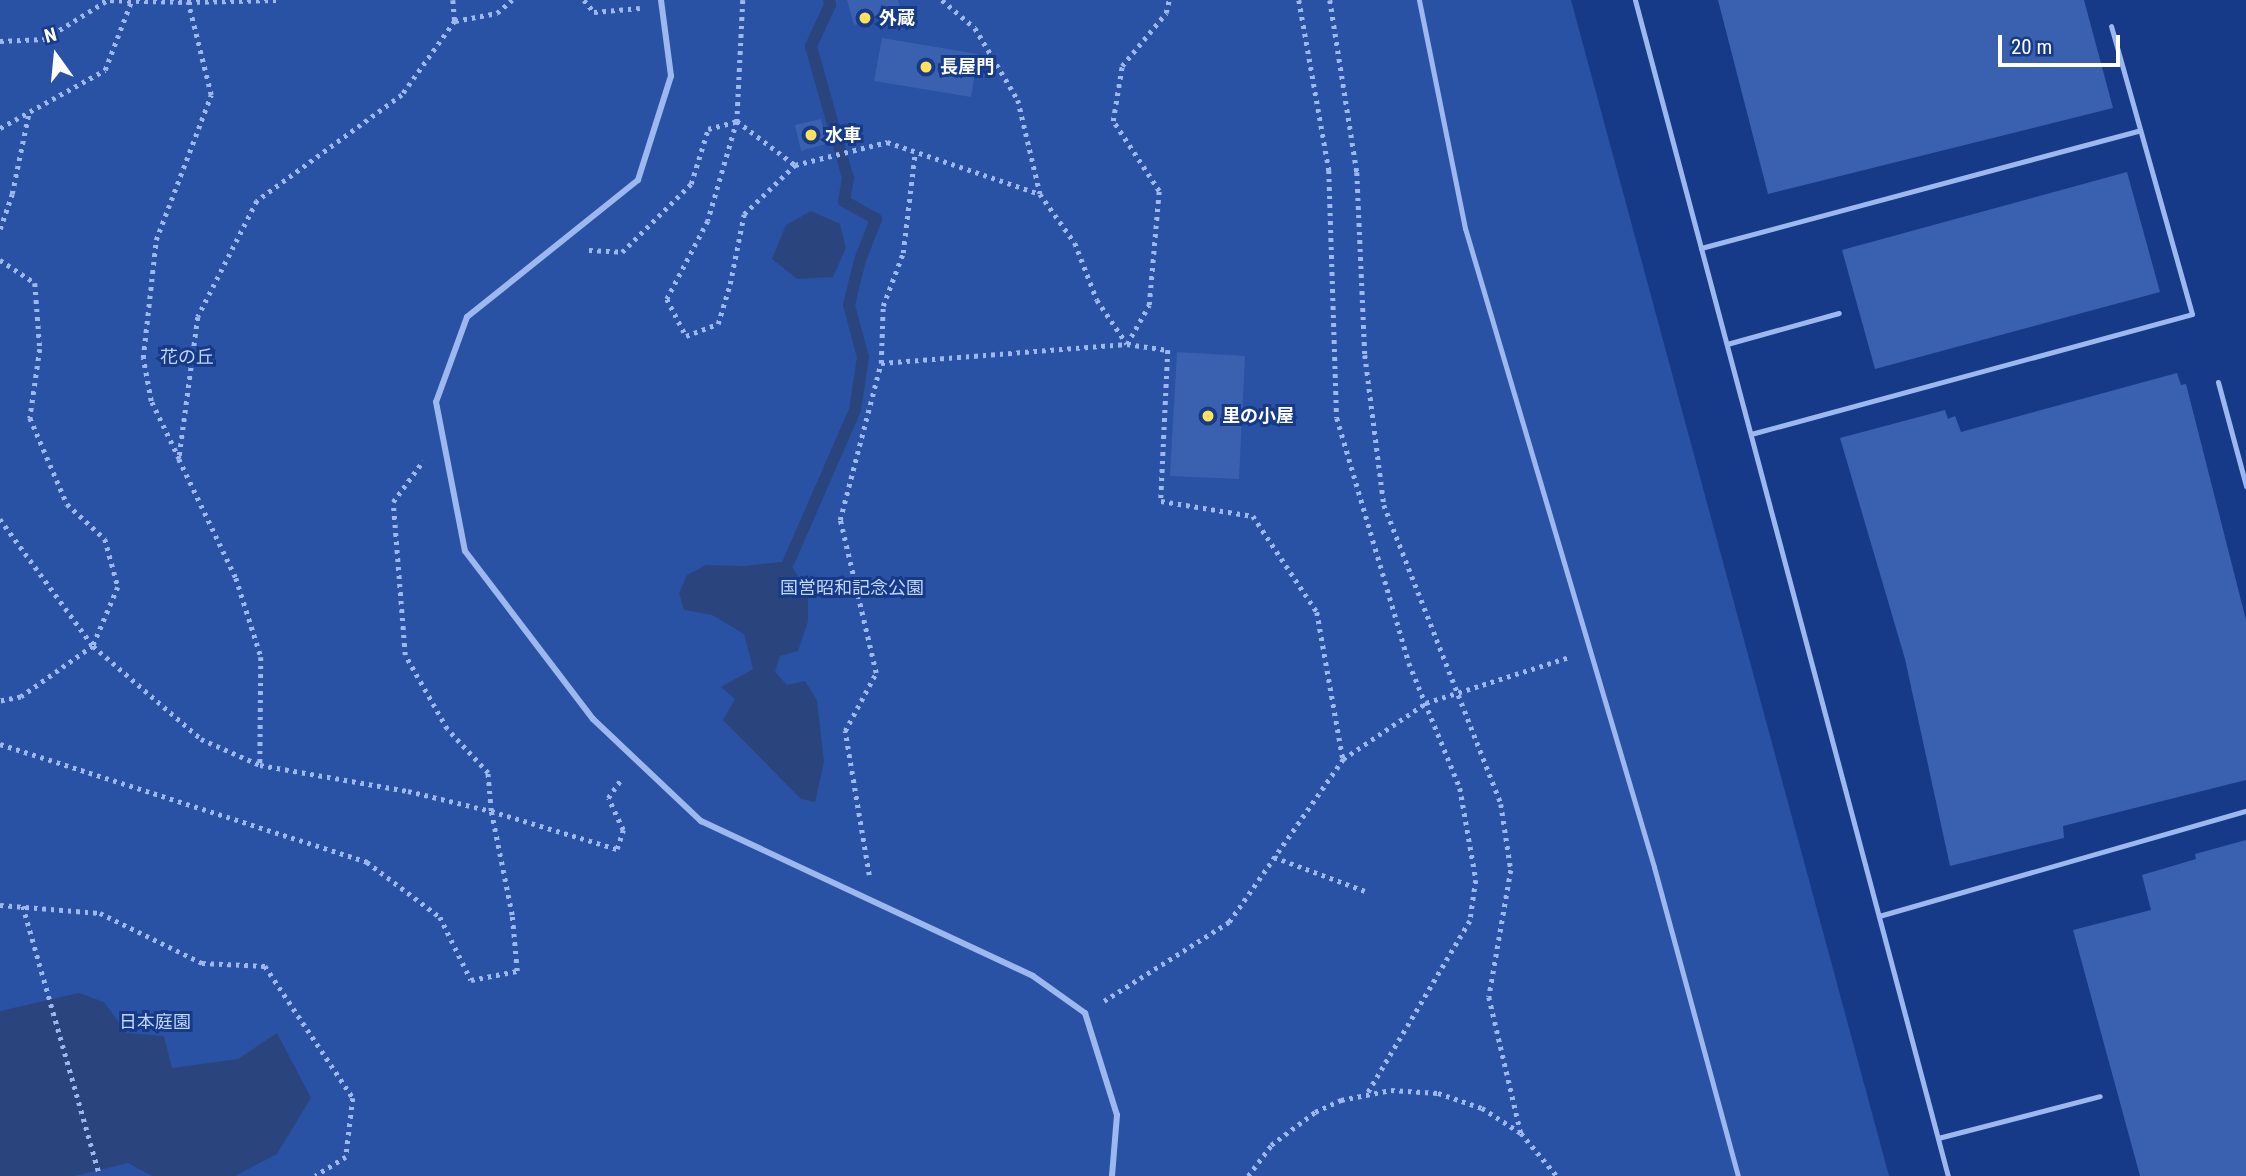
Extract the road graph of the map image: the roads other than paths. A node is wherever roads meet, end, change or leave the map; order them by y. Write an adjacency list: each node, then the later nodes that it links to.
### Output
1 (1419, 0): 17 (lane)
2 (1635, 0): 6 (lane)
3 (661, 3): 16 (street)
4 (2111, 26): 5 (lane)
5 (2140, 131): 6 (lane); 10 (lane)
6 (1701, 248): 8 (lane)
7 (1839, 313): 8 (lane)
8 (1727, 344): 10 (lane)
9 (2218, 382): 11 (lane)
10 (1751, 434): 13 (lane)
11 (2246, 486)
12 (2246, 811): 13 (lane)
13 (1879, 916): 15 (lane)
14 (2101, 1096): 15 (lane)
15 (1938, 1139): 18 (lane)
16 (1112, 1176)
17 (1738, 1176)
18 (1948, 1176)

